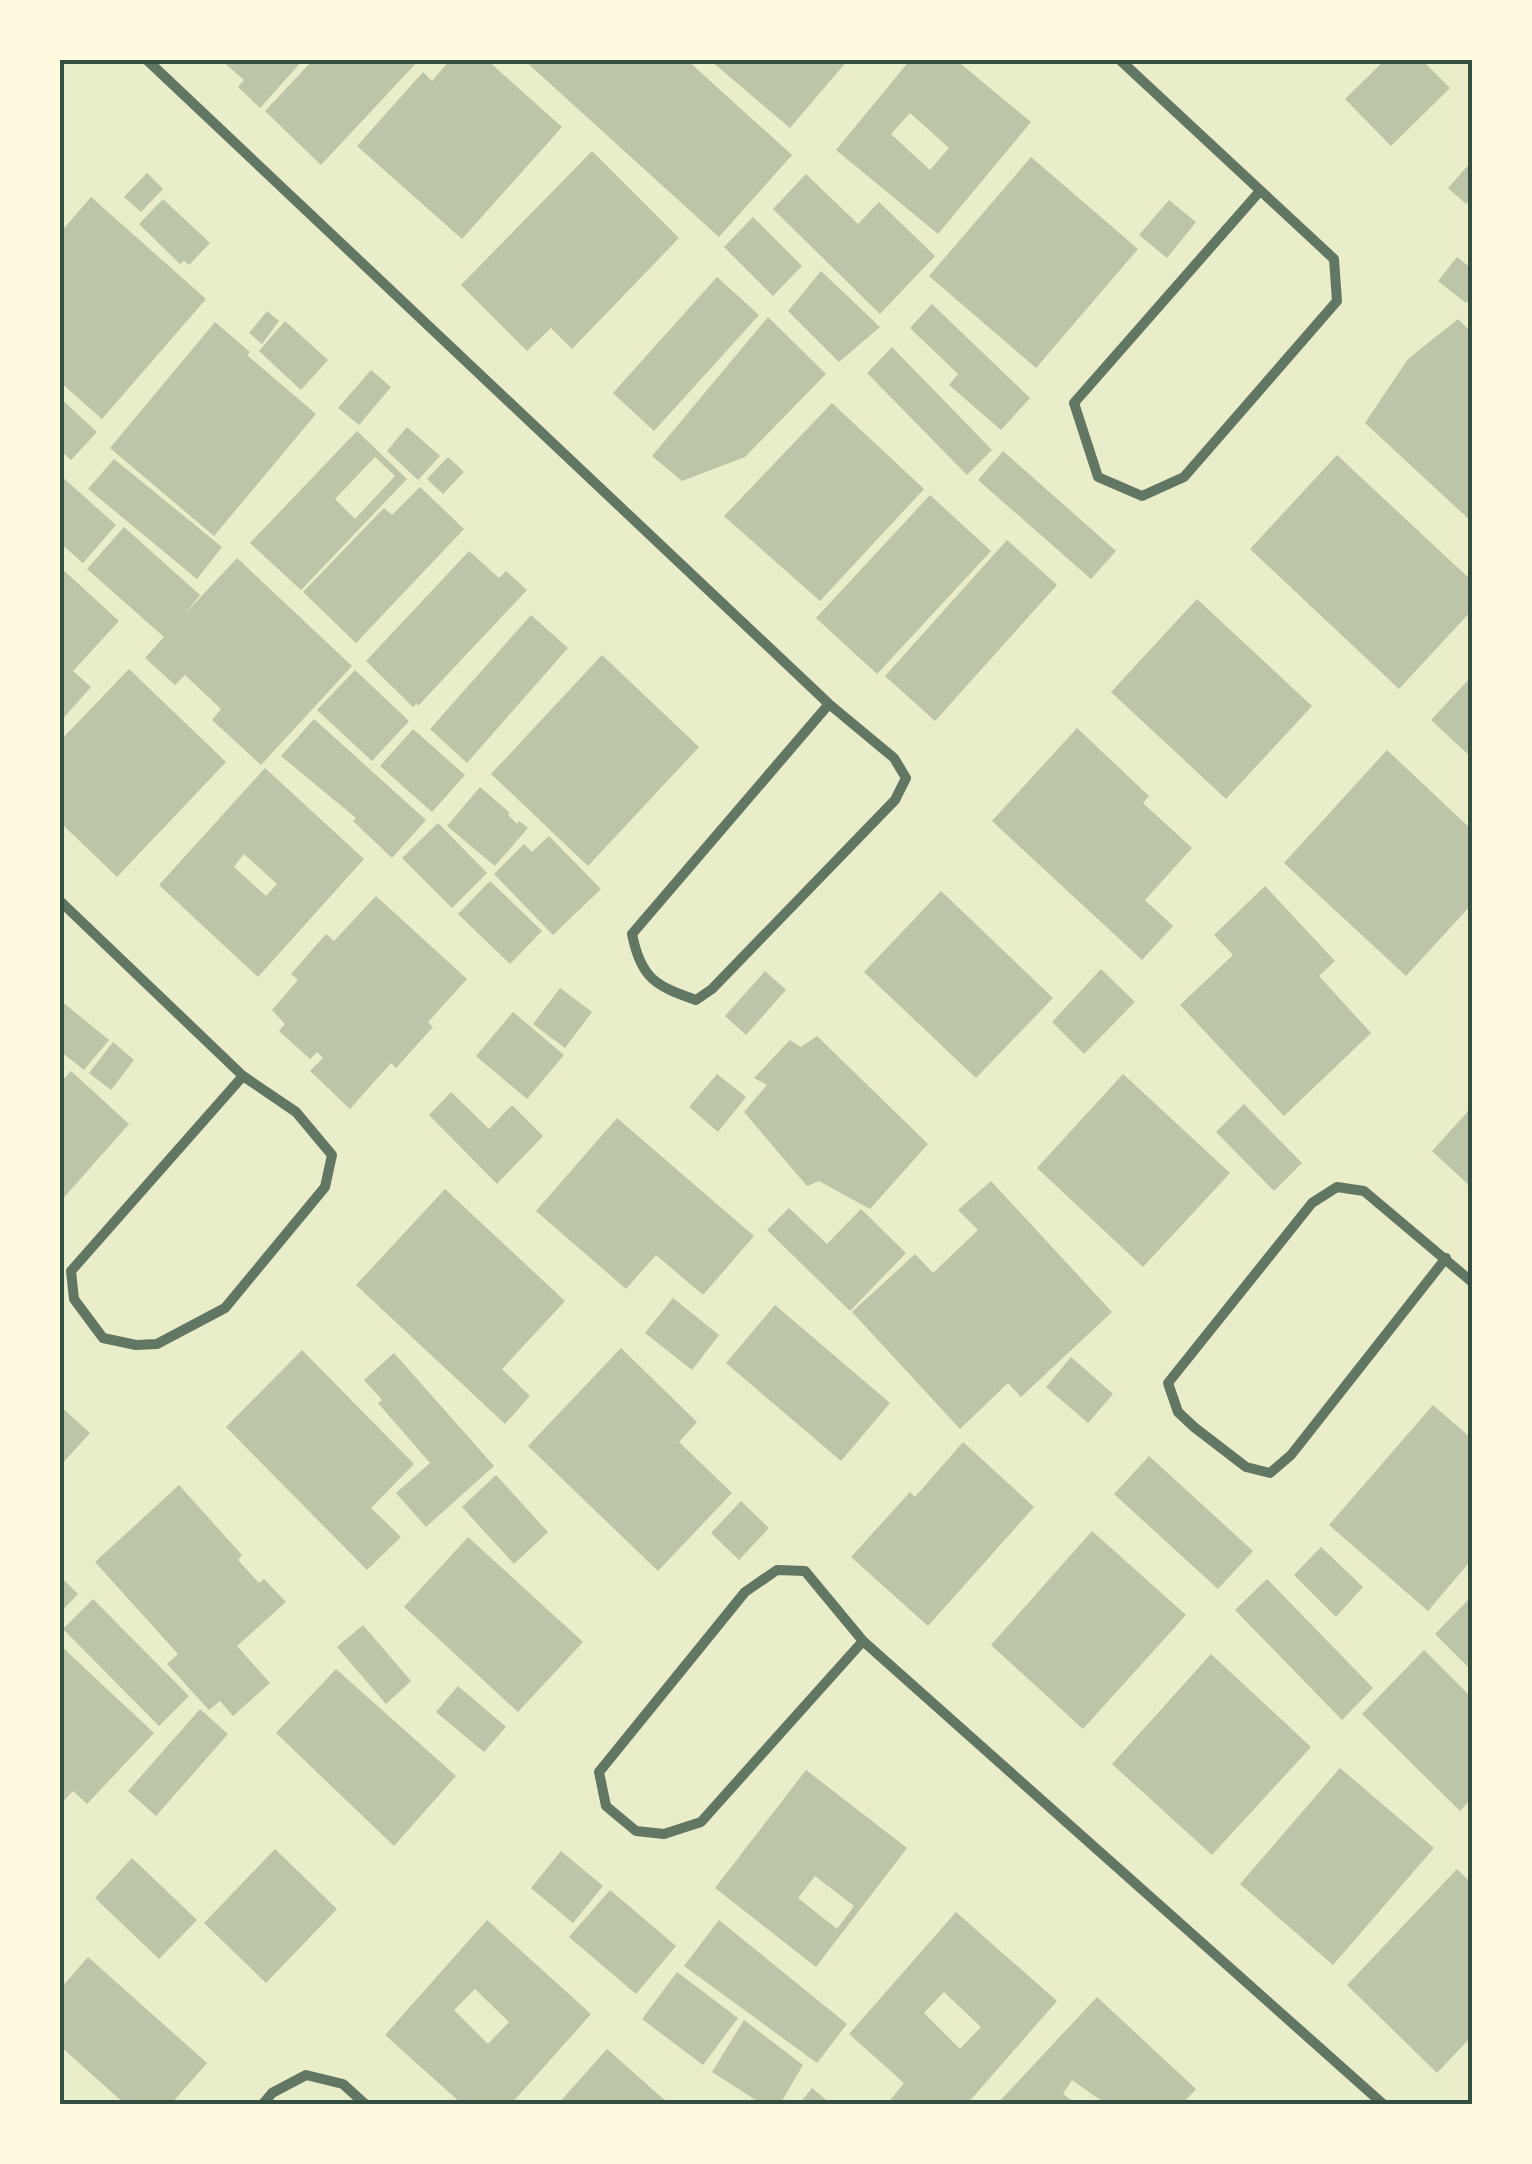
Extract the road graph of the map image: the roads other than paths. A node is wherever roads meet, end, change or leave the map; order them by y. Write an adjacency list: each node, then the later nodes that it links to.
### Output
1 (147, 60): 4 (street)
2 (1120, 60): 3 (street)
3 (1260, 191): 3 (street)
4 (829, 704): 4 (street)
5 (60, 902): 6 (street)
6 (243, 1076): 6 (street)
7 (1446, 1258): 7 (street); 8 (street)
8 (1472, 1282)
9 (863, 1641): 9 (street); 12 (street)
10 (264, 2104): 11 (street)
11 (365, 2104)
12 (1383, 2104)

